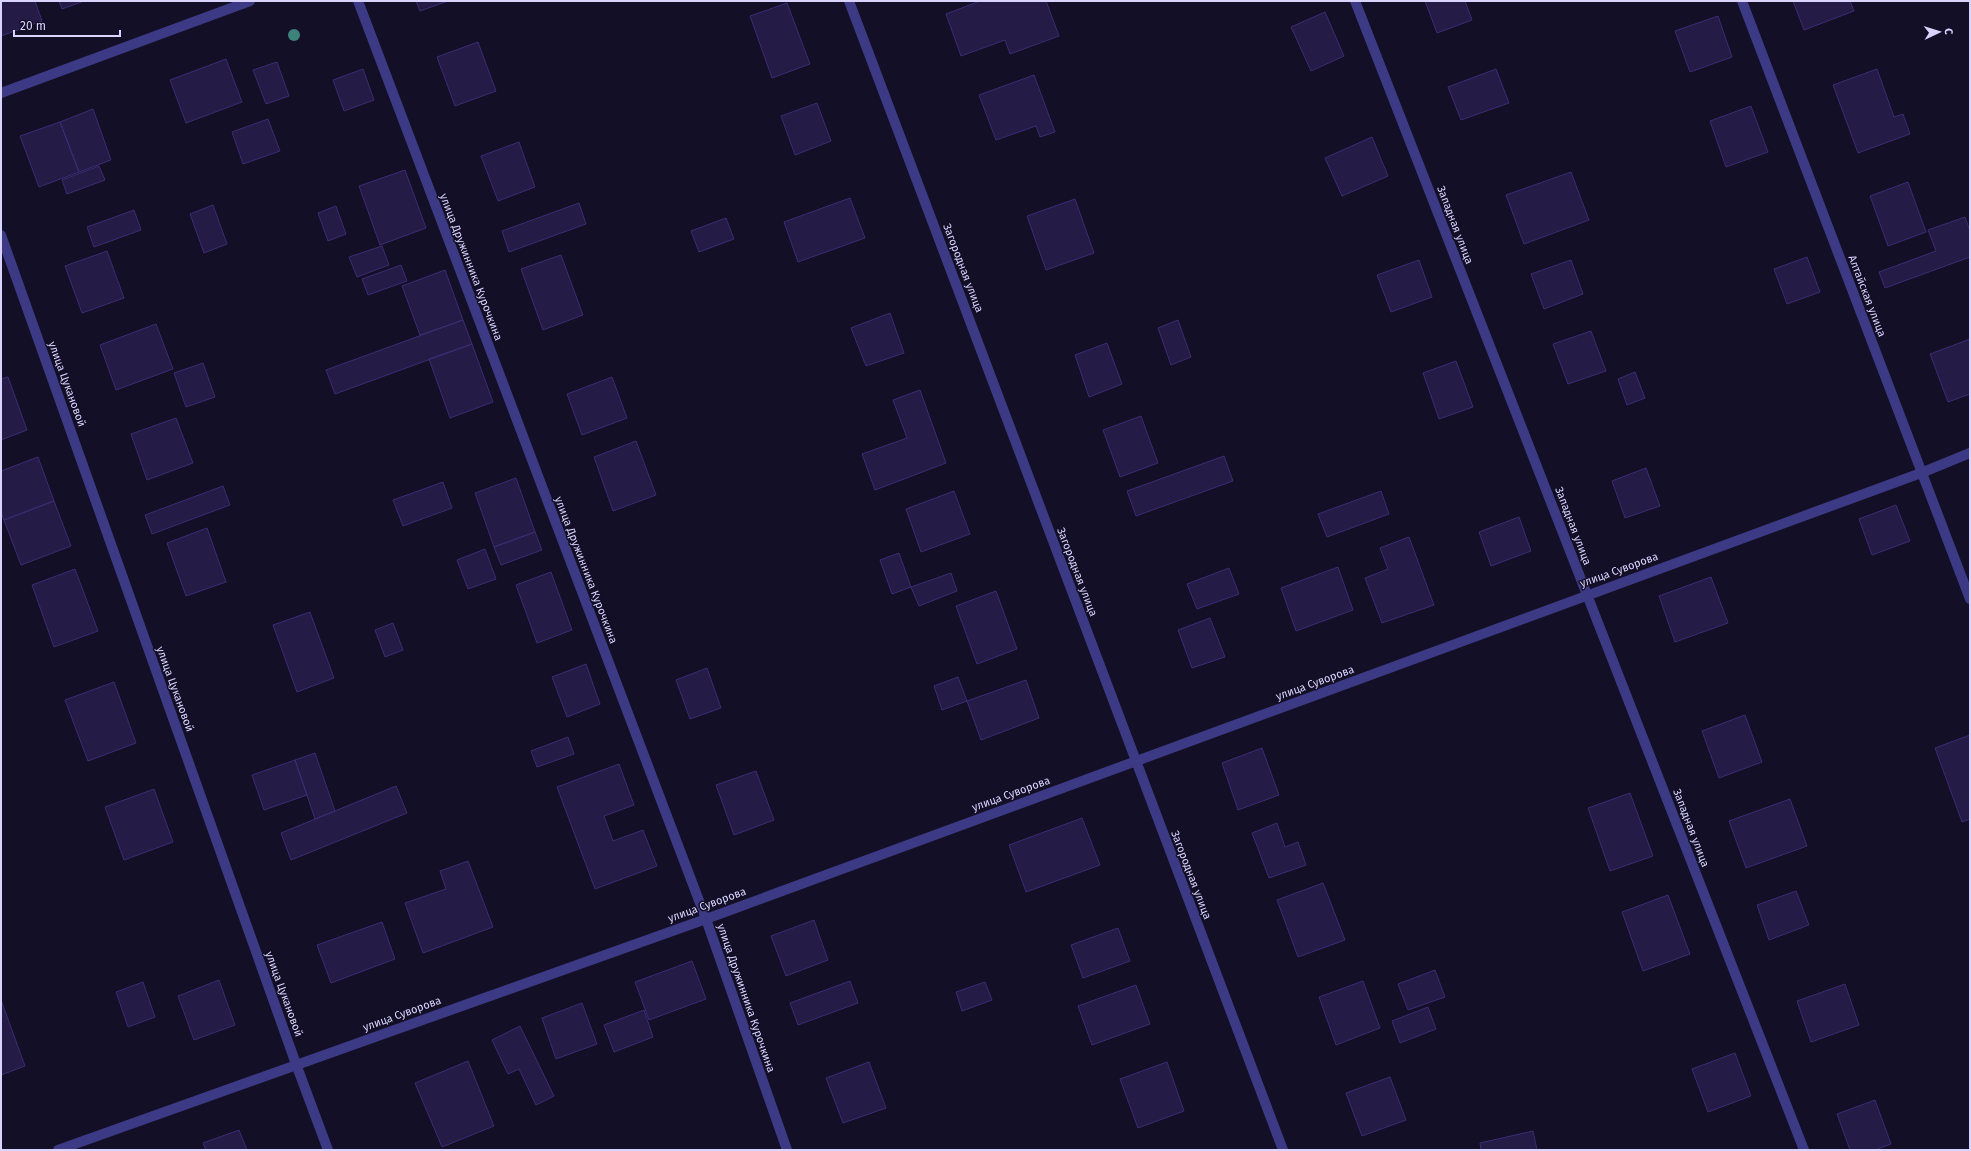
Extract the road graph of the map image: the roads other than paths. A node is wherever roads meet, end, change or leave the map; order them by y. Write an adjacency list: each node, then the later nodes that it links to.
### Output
1 (250, 1): 6 (street)
2 (358, 1): 13 (street, улица Дружинника Курочкина)
3 (850, 1): 12 (street, Загородная улица)
4 (1355, 1): 10 (street, Западная улица)
5 (1742, 1): 9 (street, Алтайская улица)
6 (1, 93)
7 (1, 235): 14 (street, улица Цукановой)
8 (1970, 453): 9 (street, улица Суворова)
9 (1921, 473): 10 (street, улица Суворова); 11 (street, Алтайская улица)
10 (1586, 595): 12 (street, улица Суворова); 19 (street, Западная улица)
11 (1970, 599)
12 (1136, 762): 13 (street, улица Суворова); 18 (street, Загородная улица)
13 (706, 918): 14 (street, улица Суворова); 17 (street, улица Дружинника Курочкина)
14 (296, 1064): 15 (street, улица Суворова); 16 (street, улица Цукановой)
15 (58, 1150)
16 (328, 1150)
17 (787, 1150)
18 (1283, 1150)
19 (1804, 1150)

